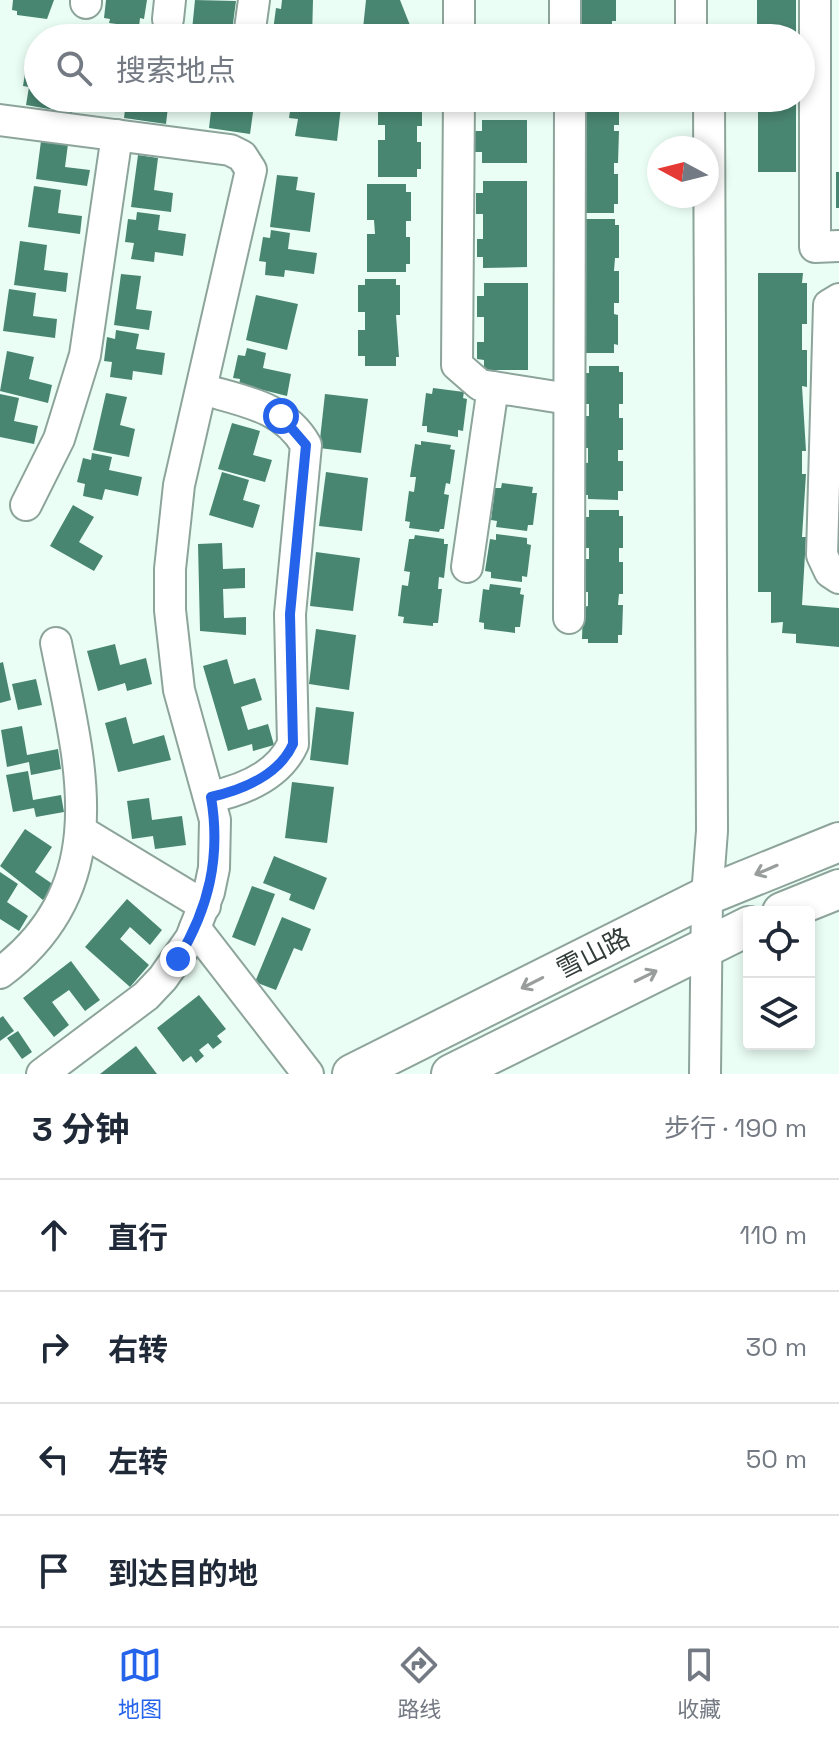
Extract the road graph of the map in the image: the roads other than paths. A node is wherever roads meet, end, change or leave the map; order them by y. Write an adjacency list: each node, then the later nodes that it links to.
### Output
1 (459, 0): 6 (street)
2 (565, 0): 7 (street)
3 (691, 0): 8 (street)
4 (709, 0): 9 (street)
5 (815, 0): 18 (street)
6 (459, 24)
7 (565, 24)
8 (691, 24)
9 (709, 24)
10 (459, 112): 21 (street)
11 (570, 112): 23 (street)
12 (692, 112): 16 (street)
13 (709, 112): 33 (street)
14 (0, 120): 15 (street)
15 (117, 135): 22 (street); 24 (street)
16 (692, 136)
17 (692, 208): 33 (street)
18 (839, 246)
19 (839, 299): 20 (street)
20 (833, 345): 26 (street)
21 (493, 387): 23 (street); 25 (street)
22 (202, 389): 29 (street); 29 (street)
23 (569, 399): 27 (street)
24 (26, 505)
25 (467, 567)
26 (839, 578)
27 (569, 618)
28 (56, 643): 30 (street)
29 (211, 797): 35 (street)
30 (81, 831): 35 (street); 38 (street)
31 (839, 842): 33 (main road, 雪山路, one-way to 33)
32 (839, 889): 34 (main road)
33 (707, 896): 37 (street); 41 (main road, 雪山路, one-way to 41)
34 (797, 906)
35 (200, 917): 39 (street); 40 (street)
36 (743, 929): 37 (main road, 雪山路)
37 (706, 946): 42 (main road, 雪山路, one-way to 37); 43 (street)
38 (0, 973)
39 (42, 1074)
40 (308, 1074)
41 (352, 1074)
42 (451, 1074)
43 (705, 1074)

